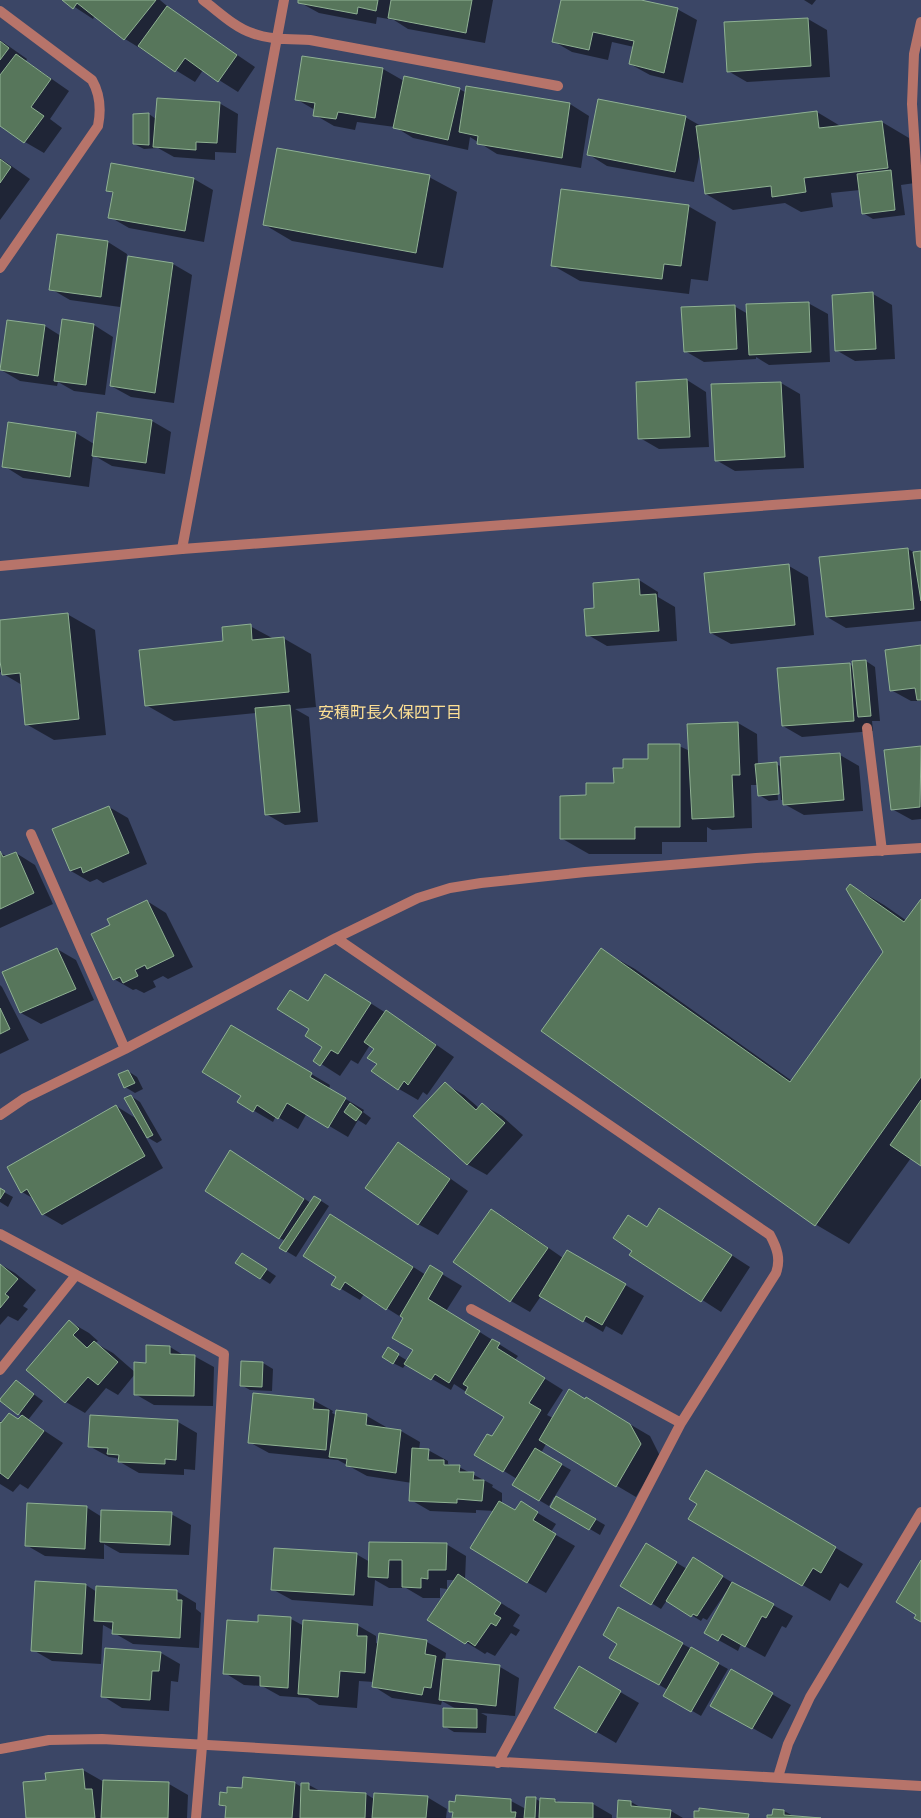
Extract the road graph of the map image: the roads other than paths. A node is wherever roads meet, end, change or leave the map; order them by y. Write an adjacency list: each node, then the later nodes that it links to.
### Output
1 (203, 0): 5 (street)
2 (284, 0): 5 (street)
3 (0, 11): 8 (street)
4 (921, 22): 7 (street)
5 (278, 39): 6 (street); 10 (street)
6 (558, 86)
7 (921, 243)
8 (0, 268)
9 (921, 494): 10 (street)
10 (182, 549): 11 (street)
11 (0, 566)
12 (867, 728): 15 (street)
13 (31, 834): 17 (street)
14 (921, 848): 15 (street)
15 (882, 851): 16 (street)
16 (336, 938): 17 (street); 23 (street)
17 (125, 1049): 18 (street)
18 (0, 1115)
19 (0, 1234): 20 (street)
20 (76, 1275): 22 (street); 25 (street)
21 (471, 1309): 23 (street)
22 (0, 1370)
23 (682, 1423): 27 (street)
24 (921, 1512): 28 (street)
25 (202, 1746): 26 (street); 27 (street); 30 (street)
26 (0, 1749)
27 (498, 1763): 28 (street)
28 (778, 1777): 29 (street)
29 (921, 1786)
30 (196, 1818)

